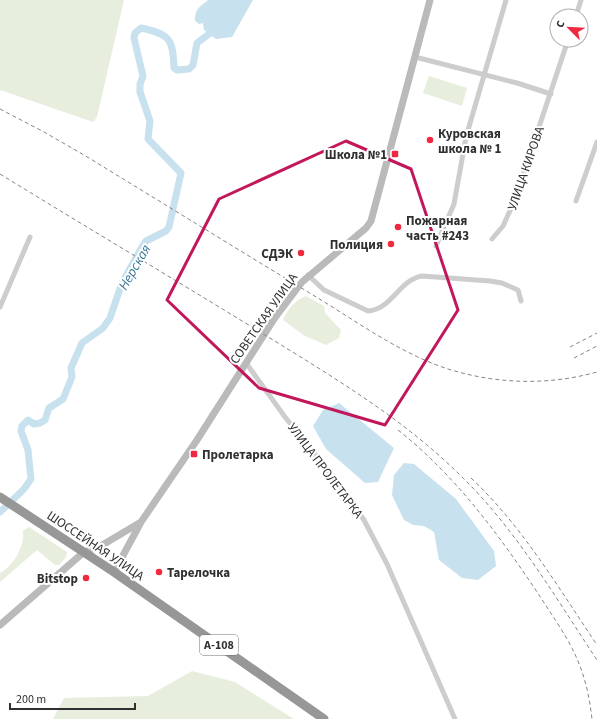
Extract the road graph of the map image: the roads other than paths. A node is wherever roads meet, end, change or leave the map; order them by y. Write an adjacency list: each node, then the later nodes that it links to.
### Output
1 (430, 0): 4 (street, СОВЕТСКАЯ УЛИЦА)
2 (506, 0): 5 (street)
3 (565, 48): 6 (street, УЛИЦА КИРОВА)
4 (415, 57): 5 (street); 12 (street, СОВЕТСКАЯ УЛИЦА)
5 (485, 76): 6 (street); 11 (street)
6 (551, 94): 10 (street, УЛИЦА КИРОВА)
7 (597, 142): 8 (street)
8 (576, 201)
9 (30, 237): 14 (street)
10 (492, 239)
11 (436, 246)
12 (308, 275): 13 (street); 15 (street, СОВЕТСКАЯ УЛИЦА)
13 (521, 301)
14 (0, 307)
15 (246, 363): 17 (street, СОВЕТСКАЯ УЛИЦА); 22 (street, УЛИЦА ПРОЛЕТАРКА)
16 (0, 497): 18 (highway, ШОССЕЙНАЯ УЛИЦА / А-108)
17 (140, 522): 18 (street, СОВЕТСКАЯ УЛИЦА); 19 (street)
18 (84, 552): 19 (highway, ШОССЕЙНАЯ УЛИЦА / А-108); 20 (street, СОВЕТСКАЯ УЛИЦА)
19 (114, 572): 21 (highway, ШОССЕЙНАЯ УЛИЦА / А-108)
20 (0, 625)
21 (324, 719)
22 (455, 719)

